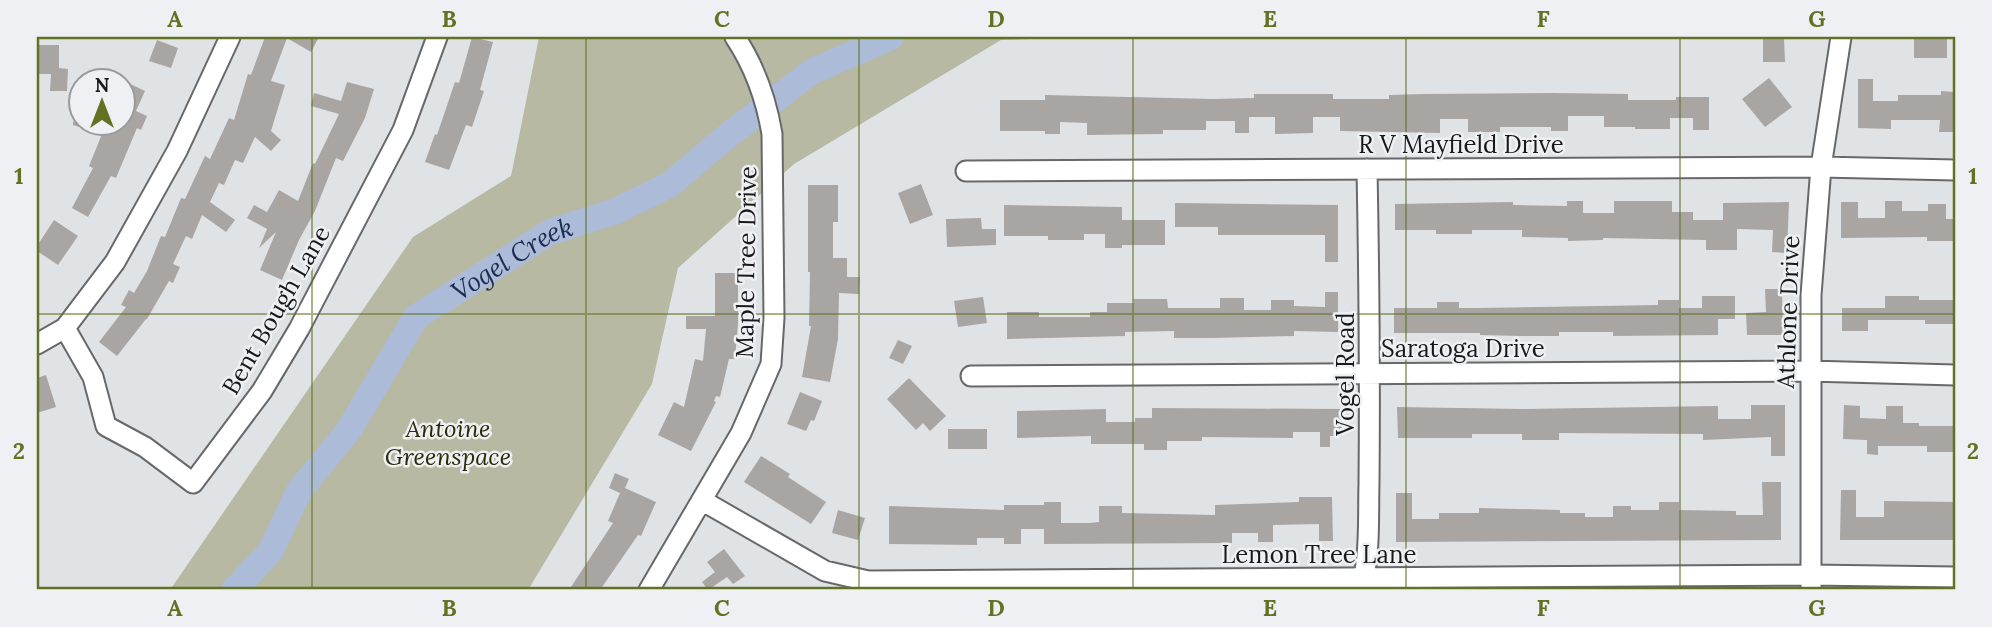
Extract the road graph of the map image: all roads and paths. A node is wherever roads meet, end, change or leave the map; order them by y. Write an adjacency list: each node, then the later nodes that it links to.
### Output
1 (230, 37): 9 (street)
2 (438, 37): 9 (street, Bent Bough Lane)
3 (1841, 37): 5 (street, Athlone Drive)
4 (741, 45): 15 (street, Maple Tree Drive)
5 (1821, 167): 6 (street, R V Mayfield Drive); 7 (street, R V Mayfield Drive); 11 (street, Athlone Drive)
6 (1367, 169): 8 (street, R V Mayfield Drive); 12 (street, Vogel Road)
7 (1955, 170)
8 (967, 171)
9 (65, 328): 10 (street)
10 (37, 344)
11 (1809, 371): 12 (street, Saratoga Drive); 13 (street, Saratoga Drive); 17 (street, Athlone Drive)
12 (1371, 372): 14 (street, Saratoga Drive); 18 (street, Vogel Road)
13 (1955, 374)
14 (971, 376)
15 (703, 501): 18 (street, Lemon Tree Lane); 19 (street, Maple Tree Drive)
16 (1955, 577): 17 (street, Lemon Tree Lane)
17 (1811, 583): 18 (street, Lemon Tree Lane)
18 (1365, 586)
19 (649, 590)

